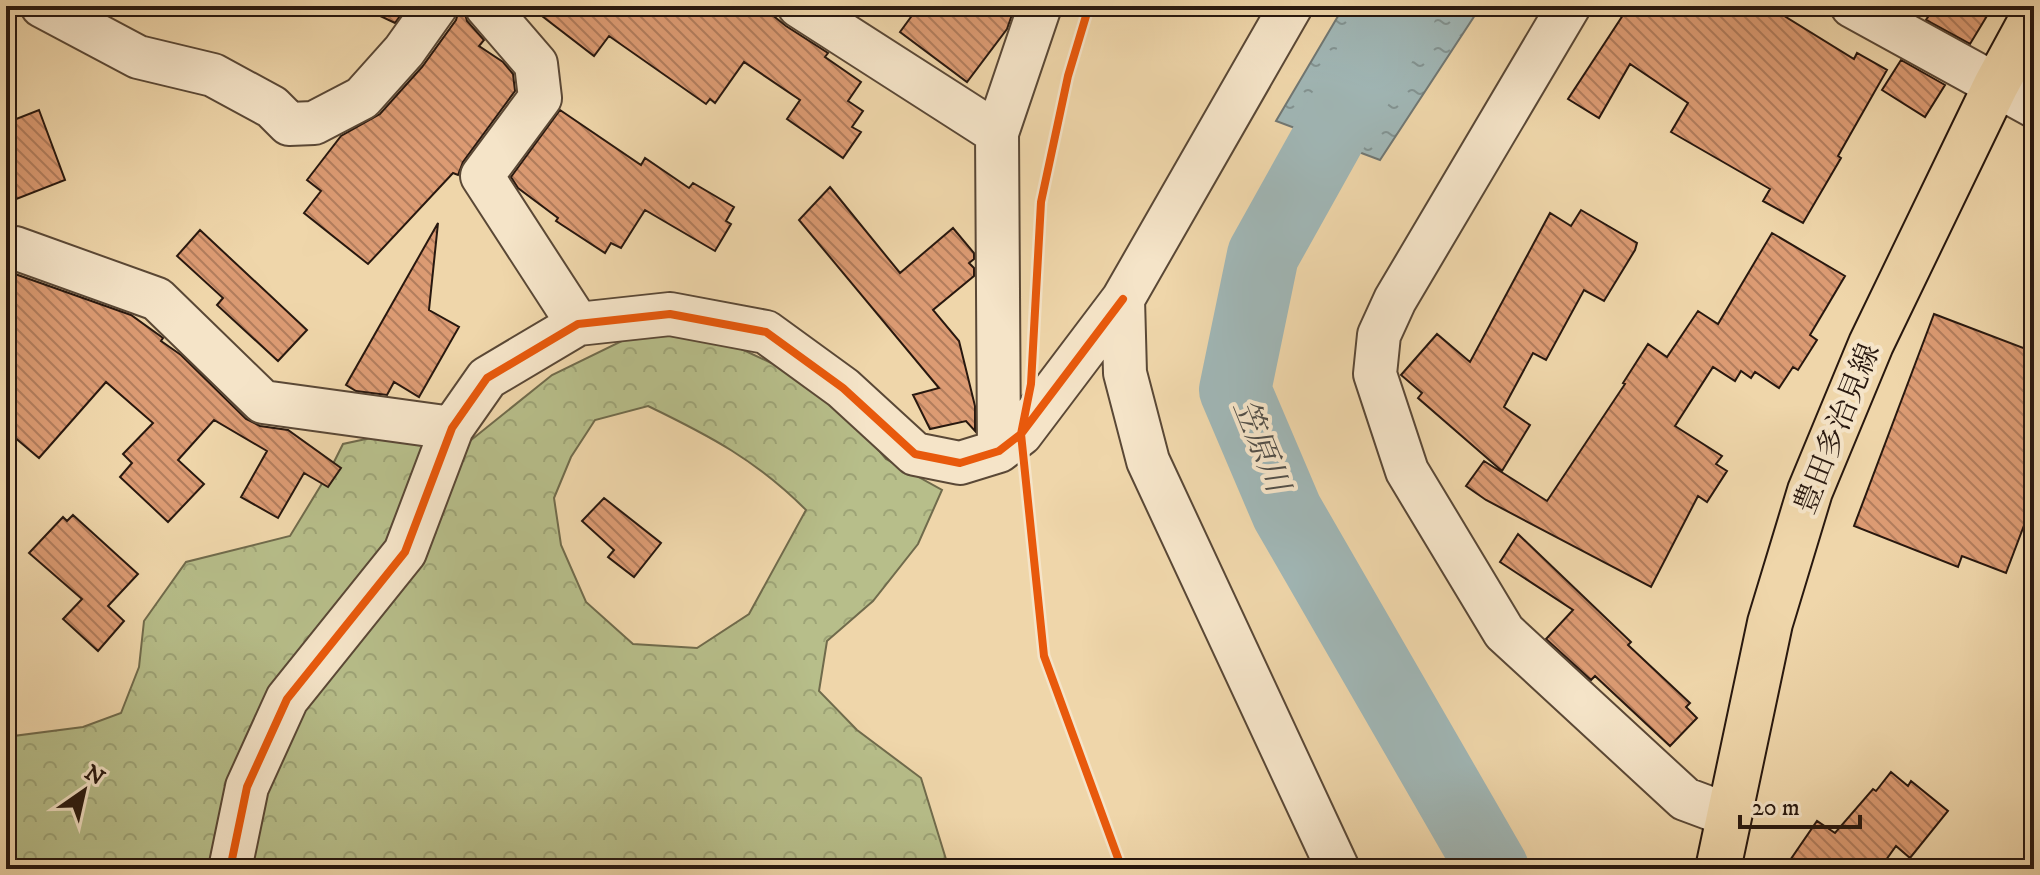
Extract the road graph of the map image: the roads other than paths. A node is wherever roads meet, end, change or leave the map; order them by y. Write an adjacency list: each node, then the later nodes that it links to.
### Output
1 (42, 6): 2 (street)
2 (436, 6)
3 (486, 6): 15 (street)
4 (1040, 6): 12 (street)
5 (1291, 6): 14 (street)
6 (1569, 6): 18 (street)
7 (1852, 6): 10 (street)
8 (813, 9): 12 (street)
9 (2034, 15): 10 (main road, 豊田多治見線)
10 (1996, 85): 11 (street); 18 (main road, 豊田多治見線)
11 (2034, 106)
12 (997, 133): 17 (street)
13 (6, 252): 16 (street)
14 (1123, 299): 17 (street); 20 (street)
15 (578, 324): 16 (street); 17 (street)
16 (452, 428): 19 (street)
17 (999, 451)
18 (1728, 815): 21 (main road, 豊田多治見線)
19 (230, 869)
20 (1338, 869)
21 (1718, 869)

